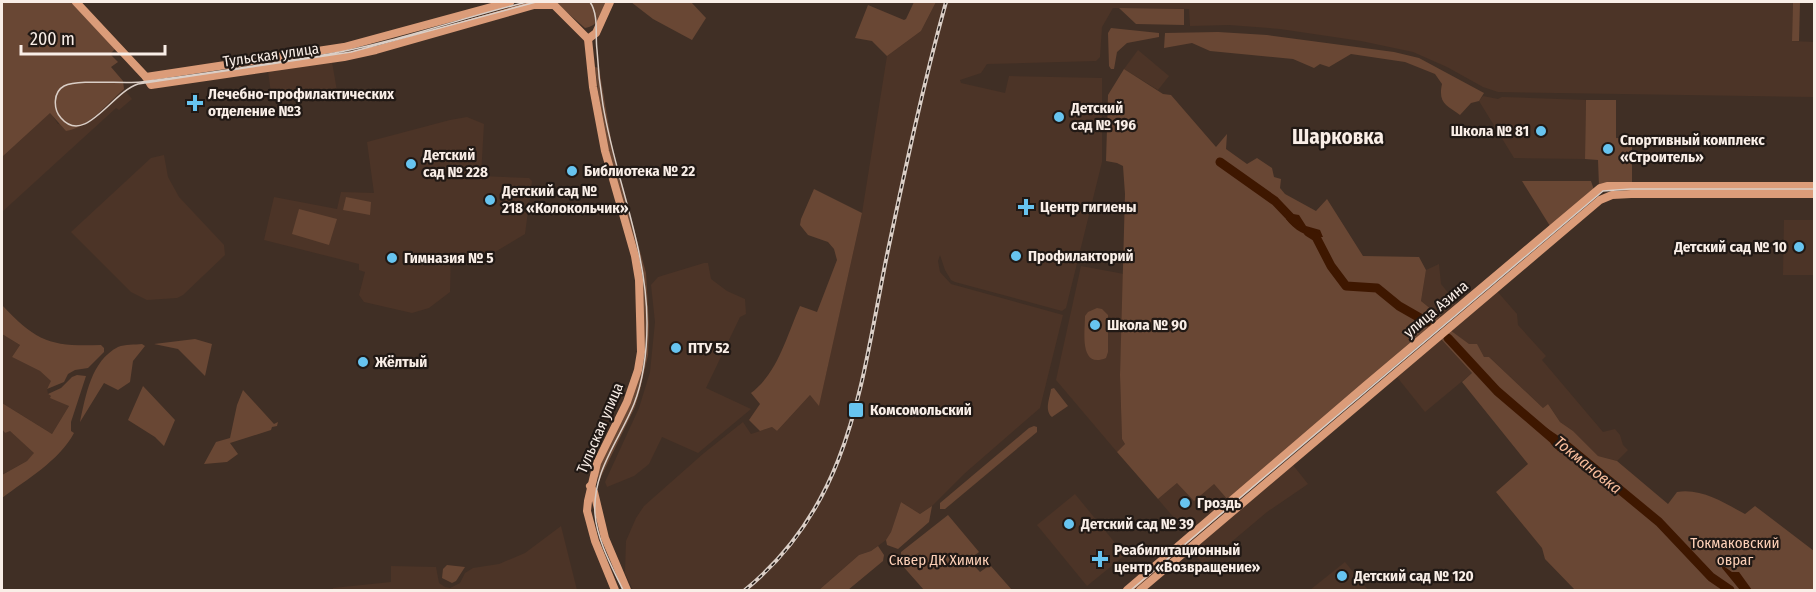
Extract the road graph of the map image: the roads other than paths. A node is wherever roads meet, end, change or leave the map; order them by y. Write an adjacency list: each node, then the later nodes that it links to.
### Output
1 (76, 2): 6 (street)
2 (510, 2): 6 (street, Тульская улица)
3 (610, 2): 5 (street)
4 (552, 3): 5 (street, Тульская улица); 6 (street, Тульская улица)
5 (588, 39): 9 (street, Тульская улица)
6 (147, 77)
7 (1815, 186): 12 (street, улица Азина)
8 (1815, 194): 13 (street, улица Азина)
9 (590, 486): 10 (street, Тульская улица); 11 (street, Тульская улица)
10 (615, 591)
11 (627, 591)
12 (1127, 591)
13 (1140, 591)

